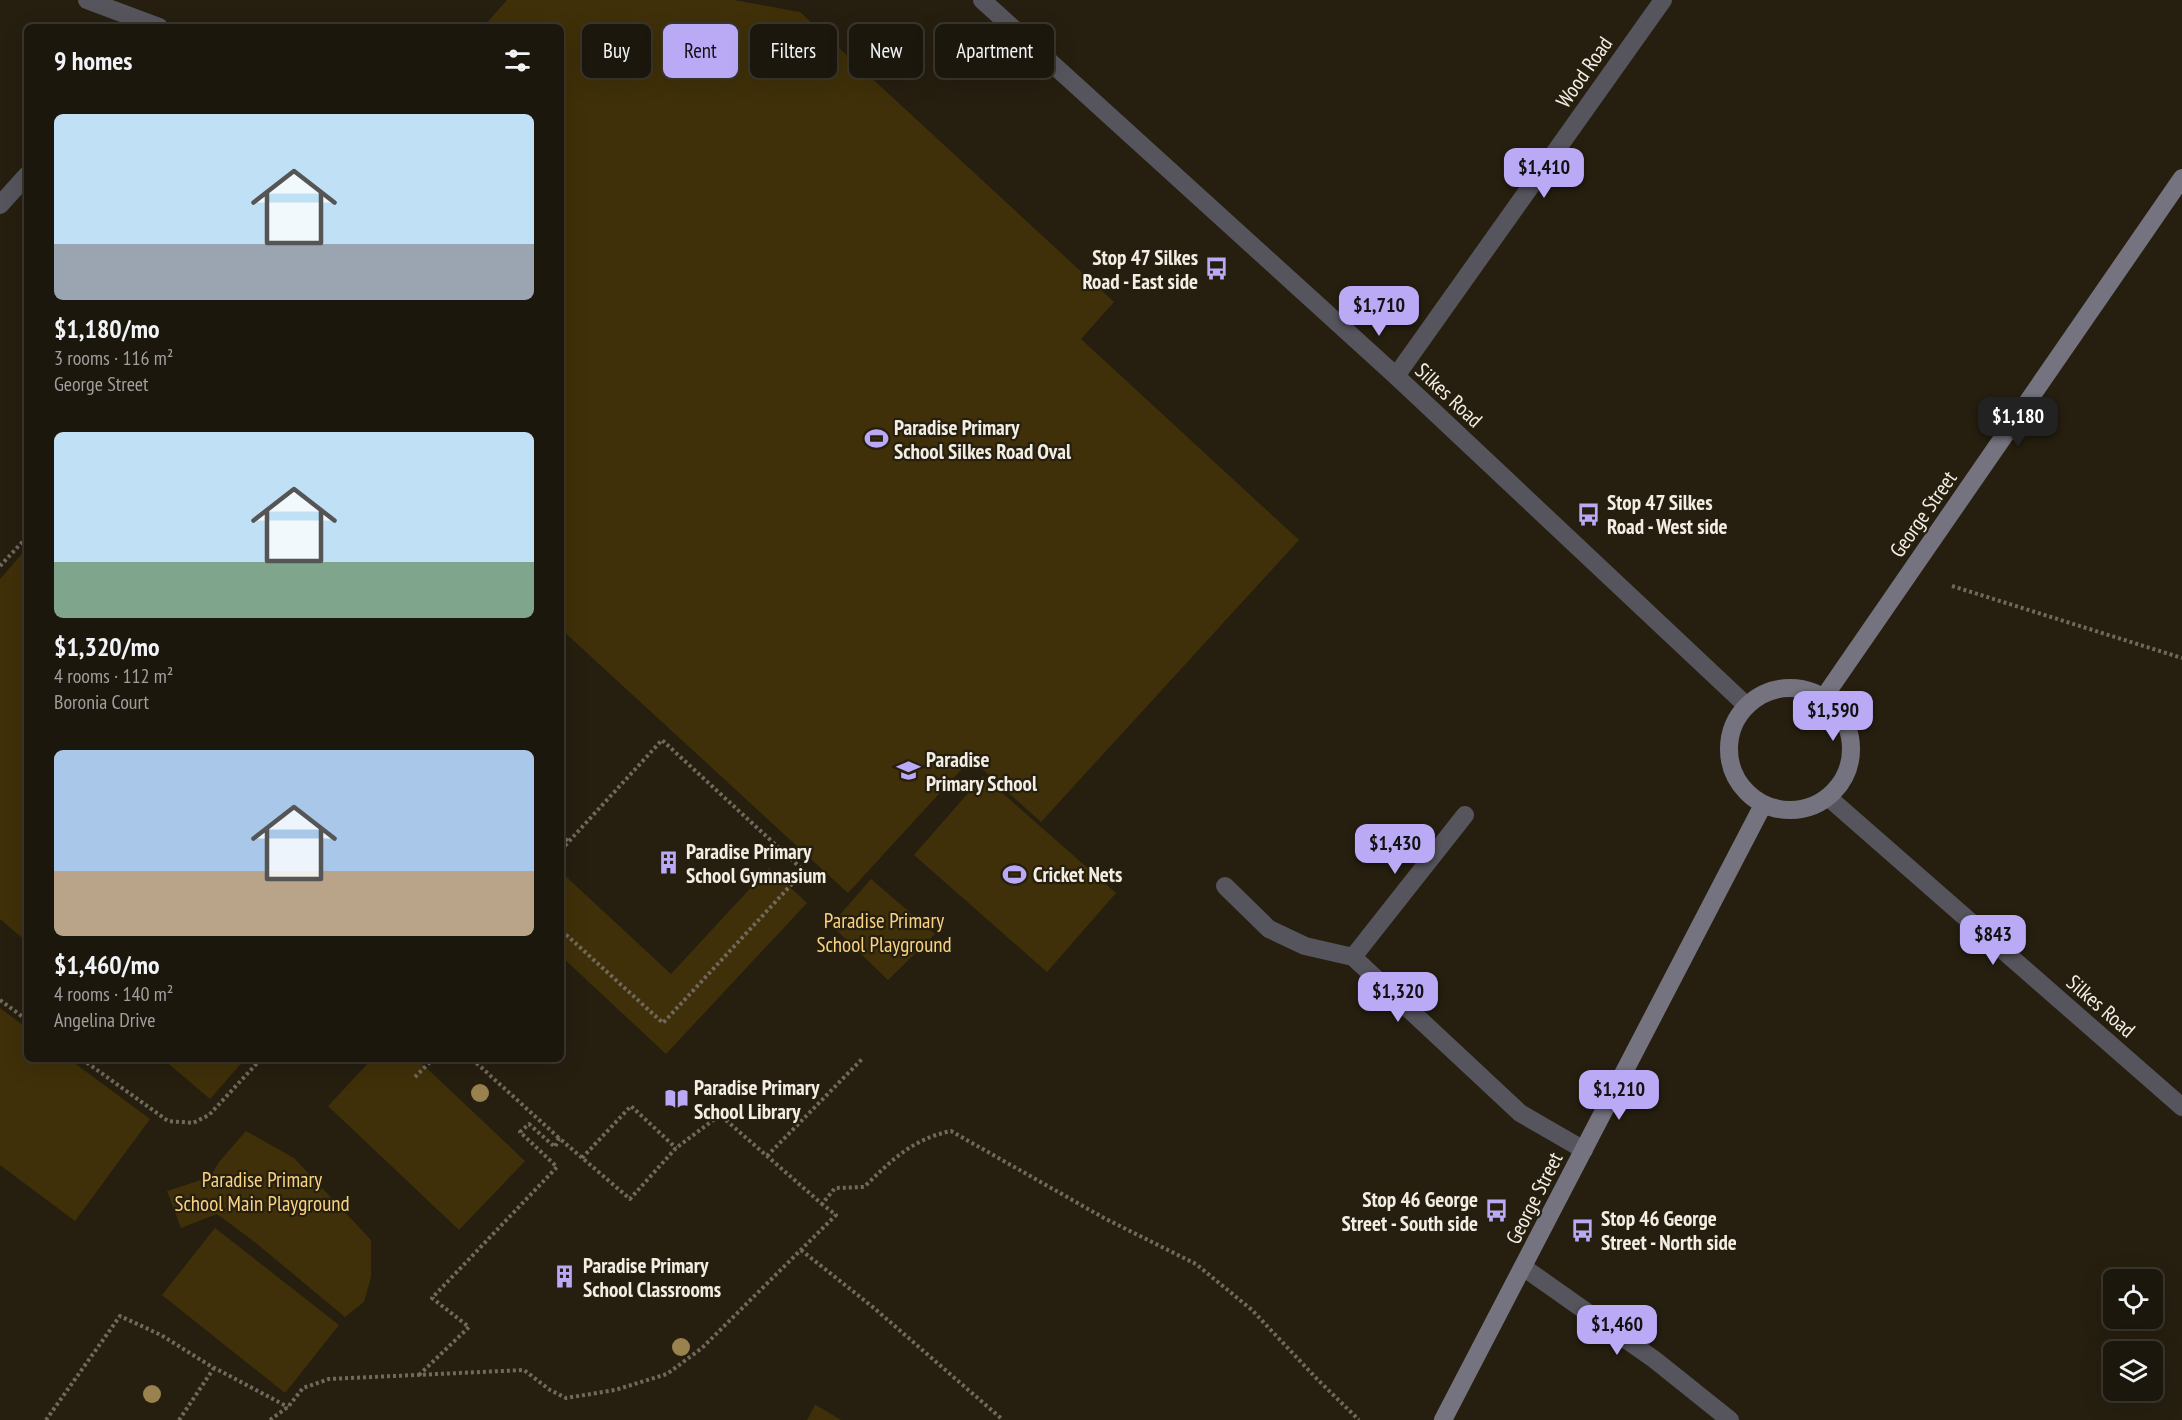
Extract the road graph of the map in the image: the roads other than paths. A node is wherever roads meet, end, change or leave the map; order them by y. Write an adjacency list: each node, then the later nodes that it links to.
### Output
1 (87, 0): 4 (street)
2 (982, 0): 8 (street, Silkes Road)
3 (1663, 0): 8 (street, Wood Road)
4 (151, 24)
5 (24, 178): 7 (street)
6 (2182, 178): 9 (street, George Street)
7 (0, 205)
8 (1396, 376): 10 (street, Silkes Road)
9 (1824, 698): 10 (street); 11 (street)
10 (1747, 705): 12 (street)
11 (1829, 798): 12 (street); 16 (street, Silkes Road)
12 (1763, 805): 17 (street, George Street)
13 (1465, 816): 15 (street)
14 (1225, 886): 15 (street)
15 (1353, 957): 17 (street)
16 (2182, 1107)
17 (1584, 1150): 18 (street, George Street)
18 (1523, 1267): 19 (street, George Street); 20 (street)
19 (1443, 1420)
20 (1730, 1420)

